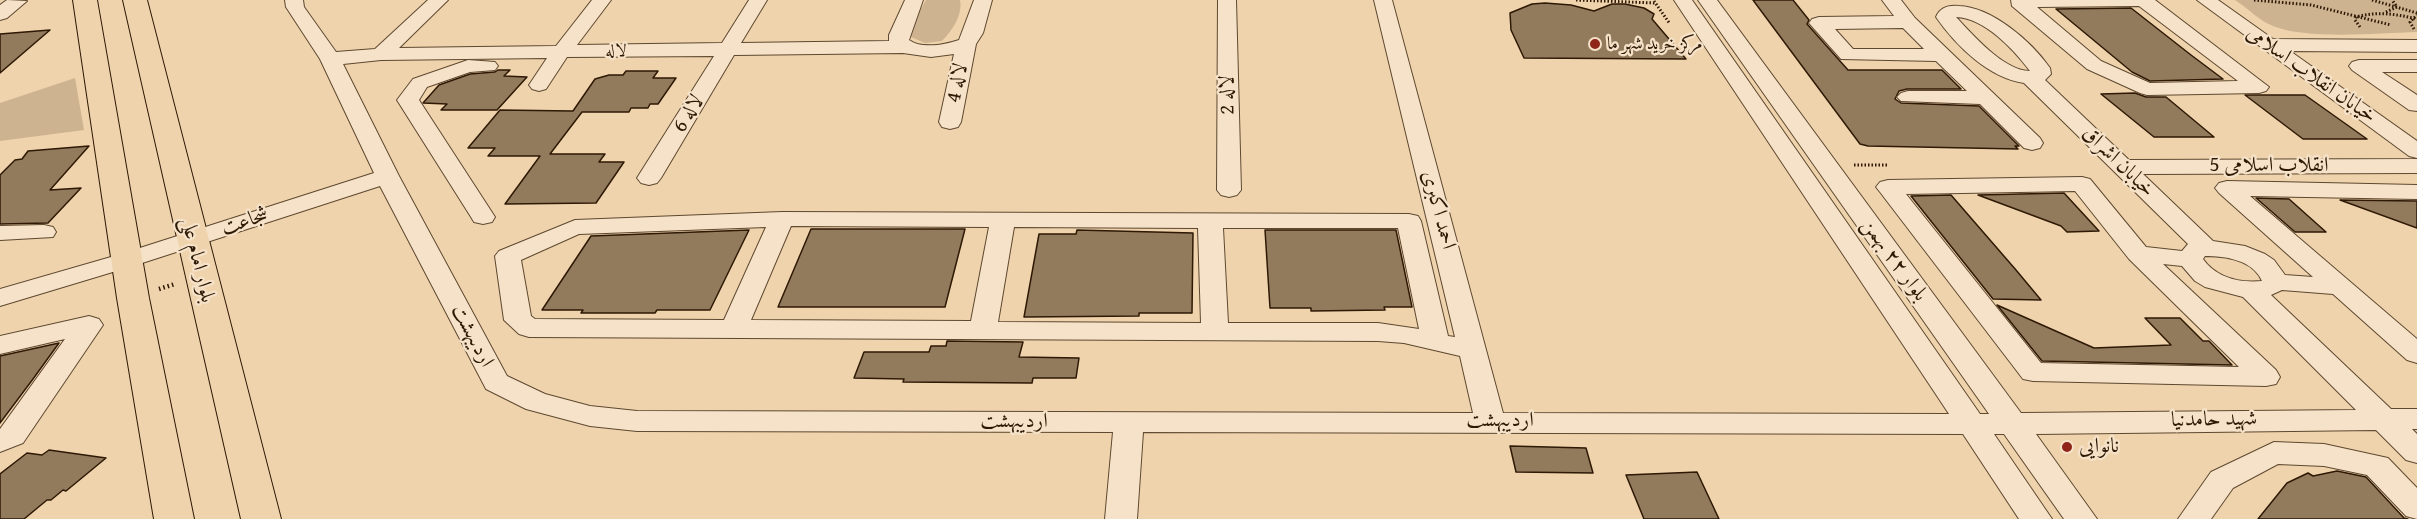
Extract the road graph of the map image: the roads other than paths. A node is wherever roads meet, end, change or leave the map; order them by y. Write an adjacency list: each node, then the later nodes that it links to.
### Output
1 (85, 0): 54 (main road)
2 (135, 0): 51 (main road, بلوار امام علی)
3 (294, 0): 28 (street, اردیبهشت)
4 (439, 0): 26 (street)
5 (602, 0): 29 (street)
6 (758, 0): 25 (street, لاله 6)
7 (914, 0): 24 (street)
8 (983, 0): 22 (street, لاله 4)
9 (1227, 0): 43 (street, لاله 2)
10 (1383, 0): 63 (street, احمد اکبری)
11 (1683, 0): 70 (street, بلوار ۲۲ بهمن)
12 (1707, 0): 69 (street, بلوار ۲۲ بهمن)
13 (1891, 0): 18 (street)
14 (2206, 0): 23 (street, خیابان انقلاب اسلامی)
15 (18, 1): 17 (street)
16 (1954, 13): 18 (street); 19 (street); 31 (street)
17 (0, 14)
18 (1912, 26): 27 (street); 27 (street)
19 (2000, 31): 20 (street); 31 (street)
20 (2055, 32): 20 (street)
21 (2415, 37): 23 (street)
22 (966, 44): 24 (street, لاله); 36 (street, لاله 4)
23 (2268, 45): 38 (street, خیابان انقلاب اسلامی)
24 (902, 46): 25 (street, لاله)
25 (728, 51): 29 (street, لاله); 42 (street, لاله 6)
26 (381, 54): 28 (street, لاله); 29 (street, لاله)
27 (1941, 55): 34 (street)
28 (330, 59): 41 (street, اردیبهشت)
29 (556, 59): 32 (street); 45 (street)
30 (2417, 66): 35 (street)
31 (2030, 77): 40 (street, خیابان اشراق)
32 (538, 85)
33 (1908, 97): 34 (street)
34 (1985, 98): 37 (street)
35 (2417, 105)
36 (950, 122)
37 (2032, 143)
38 (2417, 151)
39 (2417, 165): 40 (street, انقلاب اسلامی 5)
40 (2122, 166): 52 (street, خیابان اشراق)
41 (387, 176): 51 (street, شجاعت); 68 (street, اردیبهشت)
42 (649, 178)
43 (1229, 190)
44 (2417, 192): 56 (street)
45 (483, 217)
46 (782, 219): 47 (street); 58 (street); 58 (street)
47 (1003, 220): 48 (street); 59 (street)
48 (1210, 220): 60 (street); 61 (street)
49 (44, 232): 50 (street)
50 (0, 233)
51 (192, 239): 54 (street, شجاعت); 75 (main road, بلوار امام علی)
52 (2198, 253): 53 (street); 55 (street, خیابان اشراق); 55 (street)
53 (2138, 254): 53 (street)
54 (127, 260): 57 (street, شجاعت); 74 (main road)
55 (2263, 286): 56 (street, خیابان اشراق); 65 (street)
56 (2341, 287): 64 (street)
57 (0, 298)
58 (734, 328): 59 (street)
59 (983, 329): 60 (street)
60 (1215, 330): 61 (street)
61 (1435, 341): 63 (street)
62 (0, 345): 71 (street)
63 (1474, 351): 67 (street, احمد اکبری)
64 (2417, 354)
65 (2382, 418): 66 (street, شهید حامدنیا); 69 (street, شهید حامدنیا); 72 (street)
66 (2417, 418)
67 (1490, 421): 68 (street, اردیبهشت); 70 (street, اردیبهشت)
68 (1129, 422): 76 (street)
69 (2011, 422): 70 (street, شهید حامدنیا); 78 (street, بلوار ۲۲ بهمن)
70 (1971, 424): 77 (street, بلوار ۲۲ بهمن)
71 (0, 441)
72 (2417, 452)
73 (2417, 508): 79 (street)
74 (174, 519)
75 (261, 519)
76 (1121, 519)
77 (2036, 519)
78 (2081, 519)
79 (2194, 519)

